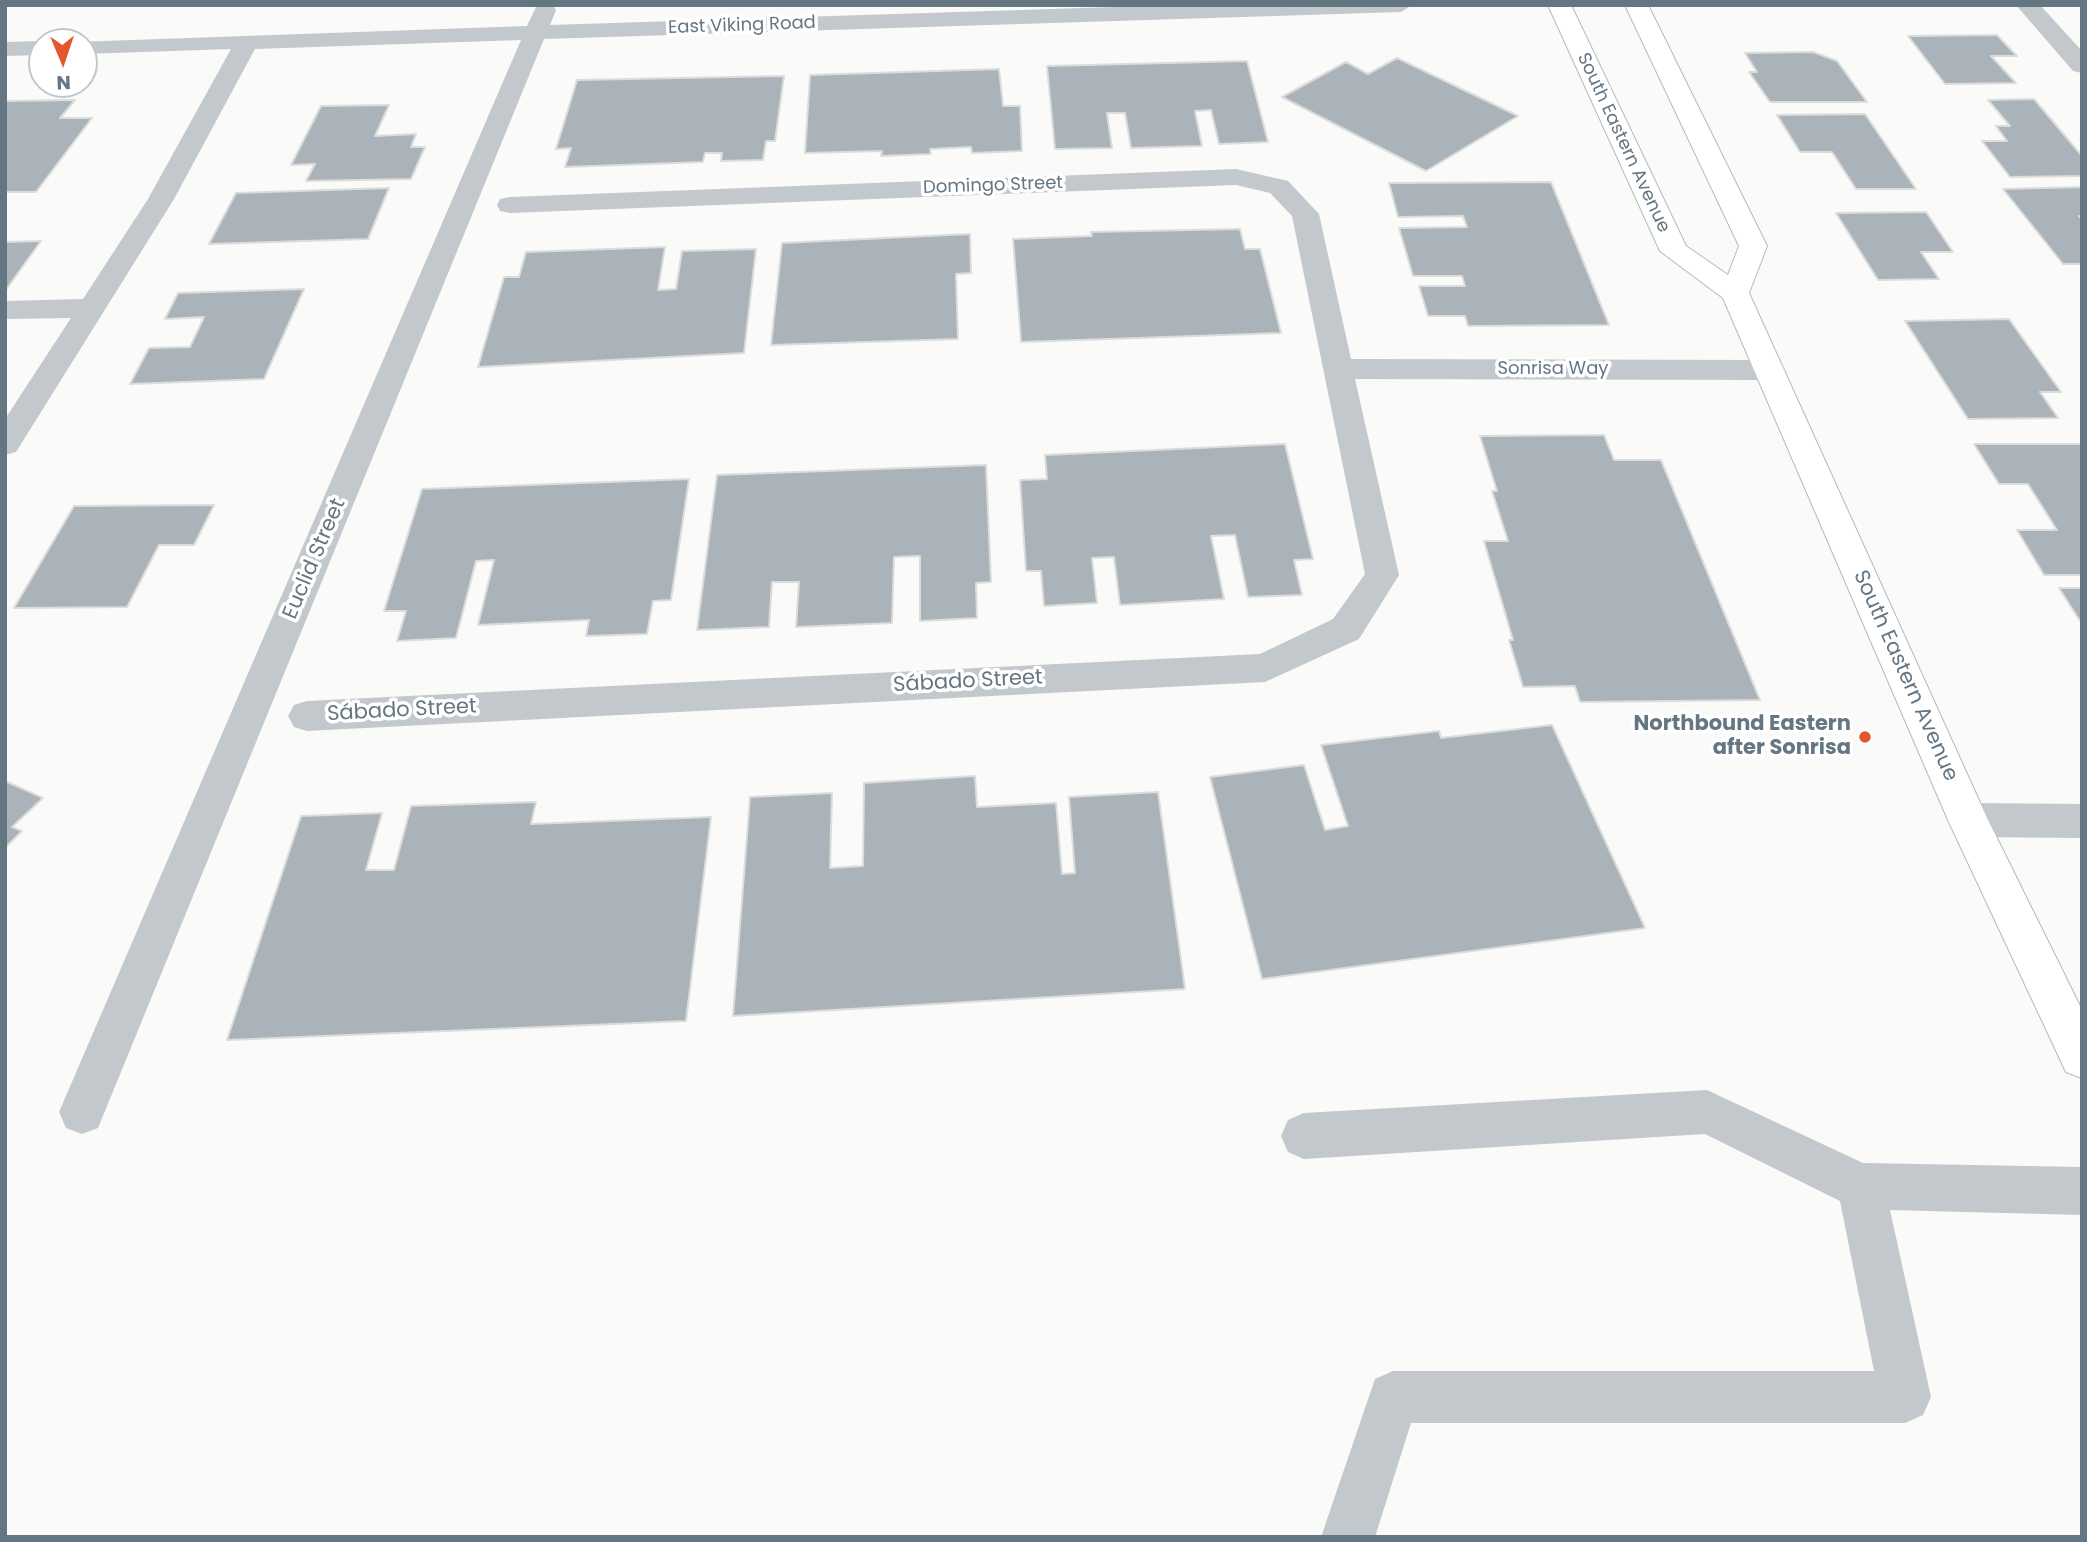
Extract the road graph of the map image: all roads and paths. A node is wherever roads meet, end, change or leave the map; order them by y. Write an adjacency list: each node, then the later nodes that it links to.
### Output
1 (1401, 5): 5 (street, East Viking Road)
2 (1559, 5): 13 (main road, South Eastern Avenue)
3 (1636, 5): 13 (main road)
4 (2027, 5): 11 (street)
5 (1126, 9): 6 (street, East Viking Road)
6 (542, 19): 7 (street, East Viking Road); 23 (street, Euclid Street)
7 (247, 41): 8 (street, East Viking Road); 14 (street)
8 (98, 46)
9 (28, 48): 10 (street)
10 (5, 49)
11 (2082, 66)
12 (510, 205): 16 (street, Domingo Street)
13 (1735, 293): 17 (main road, South Eastern Avenue)
14 (91, 308): 15 (street); 18 (street)
15 (5, 310)
16 (1336, 369): 17 (street, Sonrisa Way); 19 (street, Sábado Street)
17 (1770, 370): 20 (main road, South Eastern Avenue)
18 (5, 444)
19 (307, 716)
20 (1968, 820): 21 (street); 22 (main road, South Eastern Avenue)
21 (2082, 821)
22 (2082, 1057)
23 (82, 1112)
24 (1304, 1136): 25 (street)
25 (1861, 1185): 26 (street); 27 (street)
26 (2082, 1191)
27 (1348, 1537)

